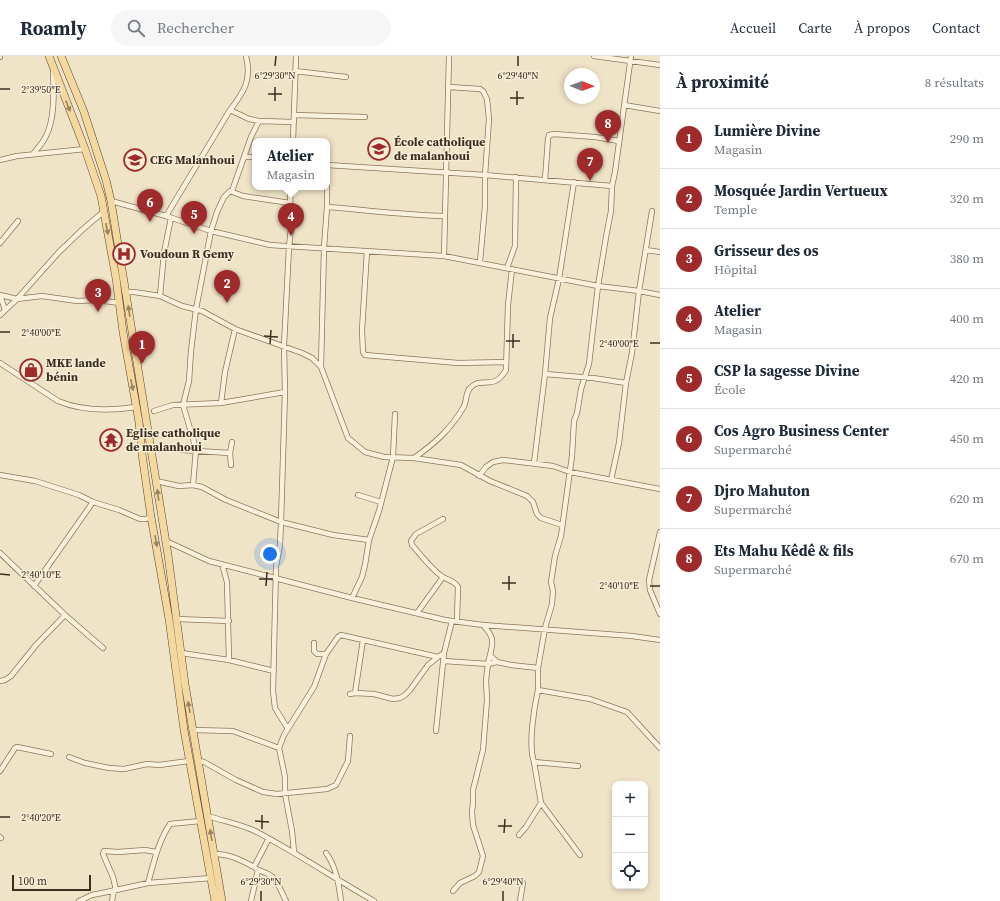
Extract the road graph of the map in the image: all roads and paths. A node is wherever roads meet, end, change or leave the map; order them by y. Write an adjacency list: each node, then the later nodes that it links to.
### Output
1 (62, 56): 36 (main road)
2 (246, 56): 13 (street)
3 (296, 56): 9 (street)
4 (449, 56): 11 (street)
5 (594, 56): 6 (street)
6 (630, 58): 8 (street); 12 (street)
7 (51, 59): 21 (main road, one-way to 21); 22 (street)
8 (660, 65)
9 (295, 71): 10 (street); 15 (street)
10 (346, 77)
11 (449, 87): 27 (street); 28 (street)
12 (624, 105): 14 (street); 20 (street)
13 (230, 110): 17 (street); 42 (street)
14 (660, 111)
15 (294, 115): 16 (street); 18 (street)
16 (365, 117)
17 (259, 121): 18 (street); 23 (street)
18 (294, 122): 19 (street)
19 (293, 138)
20 (619, 140): 30 (street); 32 (street)
21 (85, 149): 22 (street); 40 (main road)
22 (33, 154): 25 (street)
23 (244, 157): 24 (street); 35 (street)
24 (252, 158)
25 (0, 160)
26 (330, 165): 27 (street)
27 (447, 173): 28 (street); 41 (street)
28 (485, 175): 29 (street); 52 (street)
29 (516, 177): 30 (street); 53 (street)
30 (545, 180): 31 (street)
31 (574, 182): 32 (street); 54 (street)
32 (612, 186): 55 (street)
33 (290, 190): 37 (street)
34 (327, 190): 38 (street)
35 (232, 191): 37 (street); 44 (street)
36 (111, 201): 42 (street); 57 (main road)
37 (290, 203): 46 (street)
38 (327, 207): 41 (street); 47 (street)
39 (652, 211): 49 (street)
40 (103, 212): 60 (street); 61 (main road, one-way to 61)
41 (444, 216): 51 (street)
42 (168, 217): 44 (street); 59 (street)
43 (18, 221): 45 (street)
44 (211, 231): 46 (street); 62 (street)
45 (0, 243)
46 (289, 247): 47 (street); 66 (street)
47 (324, 248): 48 (street); 69 (street)
48 (366, 250): 51 (street); 67 (street)
49 (646, 250): 50 (street); 56 (street)
50 (660, 252)
51 (444, 256): 52 (street)
52 (480, 262): 53 (street)
53 (510, 269): 54 (street); 67 (street)
54 (559, 278): 55 (street); 70 (street)
55 (598, 286): 56 (street); 71 (street)
56 (639, 291): 58 (street); 72 (street)
57 (126, 292): 59 (street); 91 (main road, one-way to 57)
58 (660, 295)
59 (160, 296): 62 (street)
60 (17, 299): 61 (street); 63 (street); 63 (street)
61 (120, 303): 76 (main road, one-way to 76)
62 (196, 309): 65 (street); 75 (street)
63 (5, 310): 64 (street)
64 (0, 315)
65 (235, 329): 66 (street); 74 (street)
66 (284, 346): 69 (street); 73 (street)
67 (506, 362): 84 (street)
68 (0, 363): 76 (street)
69 (321, 368): 83 (street)
70 (545, 374): 71 (street); 85 (street)
71 (584, 377): 72 (street); 87 (street)
72 (626, 383): 90 (street)
73 (285, 392): 74 (street); 99 (street)
74 (221, 403): 75 (street)
75 (183, 404): 77 (street); 80 (street)
76 (136, 407): 97 (main road)
77 (154, 411)
78 (395, 414): 83 (street)
79 (232, 442): 82 (street)
80 (196, 449): 81 (street); 82 (street); 92 (street)
81 (182, 450)
82 (230, 453): 86 (street)
83 (393, 457): 84 (street); 96 (street)
84 (414, 458): 89 (street)
85 (534, 463): 87 (street); 89 (street)
86 (230, 465)
87 (570, 472): 90 (street); 100 (street)
88 (0, 475): 95 (street)
89 (479, 476): 100 (street)
90 (611, 480): 93 (street)
91 (156, 481): 92 (street); 103 (main road, one-way to 91)
92 (192, 485): 99 (street)
93 (660, 489)
94 (358, 494): 96 (street)
95 (93, 502): 97 (street); 108 (street)
96 (381, 502): 102 (street)
97 (151, 517): 145 (main road, one-way to 145)
98 (443, 519): 106 (street)
99 (281, 522): 102 (street); 107 (street)
100 (562, 525): 117 (street)
101 (660, 532): 111 (street)
102 (368, 540): 109 (street)
103 (166, 541): 105 (street); 113 (main road)
104 (0, 554): 108 (street)
105 (222, 564): 107 (street); 114 (street)
106 (443, 577): 110 (street); 115 (street)
107 (276, 578): 109 (street); 132 (street)
108 (34, 586): 112 (street)
109 (352, 598): 110 (street)
110 (417, 613): 115 (street)
111 (660, 614)
112 (66, 615): 121 (street); 133 (street)
113 (177, 619): 114 (street); 122 (main road)
114 (229, 621): 127 (street)
115 (455, 621): 116 (street); 123 (street)
116 (483, 625): 117 (street); 125 (street)
117 (545, 628): 119 (street); 131 (street)
118 (363, 640): 124 (street); 126 (street); 135 (street)
119 (660, 640)
120 (314, 643): 124 (street)
121 (103, 648)
122 (181, 653): 127 (street); 137 (main road, one-way to 122)
123 (444, 653): 126 (street); 128 (street)
124 (326, 654): 138 (street)
125 (490, 655): 129 (street); 130 (street)
126 (438, 657): 135 (street)
127 (229, 660): 132 (street)
128 (444, 661): 130 (street); 139 (street)
129 (497, 662): 130 (street); 131 (street)
130 (488, 664): 168 (street)
131 (538, 668): 134 (street)
132 (274, 671): 138 (street)
133 (0, 680)
134 (538, 690): 142 (street); 147 (street)
135 (355, 693): 136 (street)
136 (350, 694)
137 (193, 730): 141 (street); 146 (main road)
138 (288, 730): 141 (street)
139 (436, 731)
140 (350, 736): 150 (street)
141 (279, 748): 150 (street)
142 (660, 748)
143 (51, 754): 149 (street)
144 (69, 757): 145 (street)
145 (189, 761): 153 (main road)
146 (199, 761): 150 (street); 152 (main road)
147 (534, 762): 148 (street); 151 (street)
148 (578, 766)
149 (0, 771)
150 (285, 794): 157 (street)
151 (541, 803): 154 (street); 160 (street)
152 (208, 816): 155 (street); 159 (main road, one-way to 152)
153 (200, 821): 156 (street); 163 (main road)
154 (519, 835)
155 (268, 840): 157 (street); 161 (street)
156 (156, 852): 166 (street); 167 (street)
157 (294, 852): 164 (street)
158 (326, 853): 164 (street)
159 (215, 854): 161 (street); 169 (main road)
160 (580, 855)
161 (254, 867): 162 (street)
162 (258, 870): 172 (street); 173 (street)
163 (211, 878): 166 (street); 169 (main road)
164 (338, 881): 174 (street); 175 (street)
165 (523, 882): 176 (street)
166 (148, 883): 167 (street)
167 (115, 890): 170 (street); 171 (street)
168 (453, 891)
169 (216, 900)
170 (79, 901)
171 (112, 901)
172 (251, 901)
173 (286, 901)
174 (341, 901)
175 (374, 901)
176 (520, 901)

